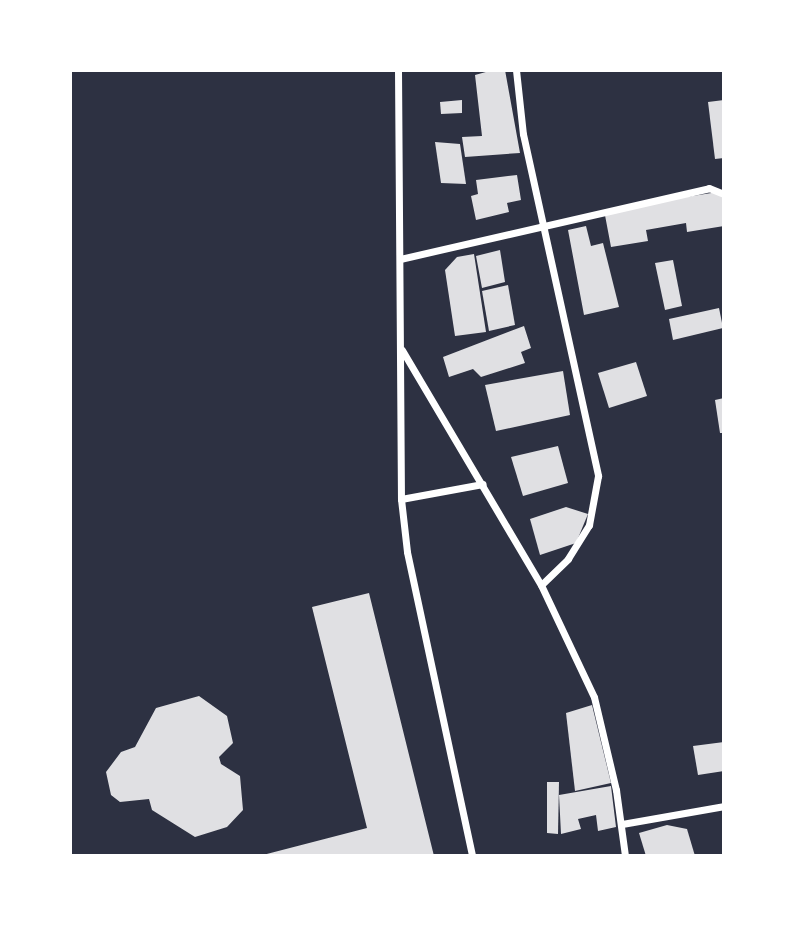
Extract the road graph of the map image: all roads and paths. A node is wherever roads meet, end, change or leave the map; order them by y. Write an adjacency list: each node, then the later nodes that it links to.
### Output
1 (160, 70): 2 (path)
2 (169, 70)
3 (398, 70): 7 (street)
4 (516, 70): 6 (street)
5 (724, 194): 6 (street)
6 (542, 224): 7 (street); 11 (street)
7 (400, 259): 8 (street)
8 (401, 349): 9 (street); 10 (street)
9 (483, 484): 10 (street); 11 (street)
10 (401, 499): 14 (street)
11 (541, 584): 13 (street)
12 (724, 806): 13 (street)
13 (622, 824): 15 (street)
14 (472, 856)
15 (625, 856)

